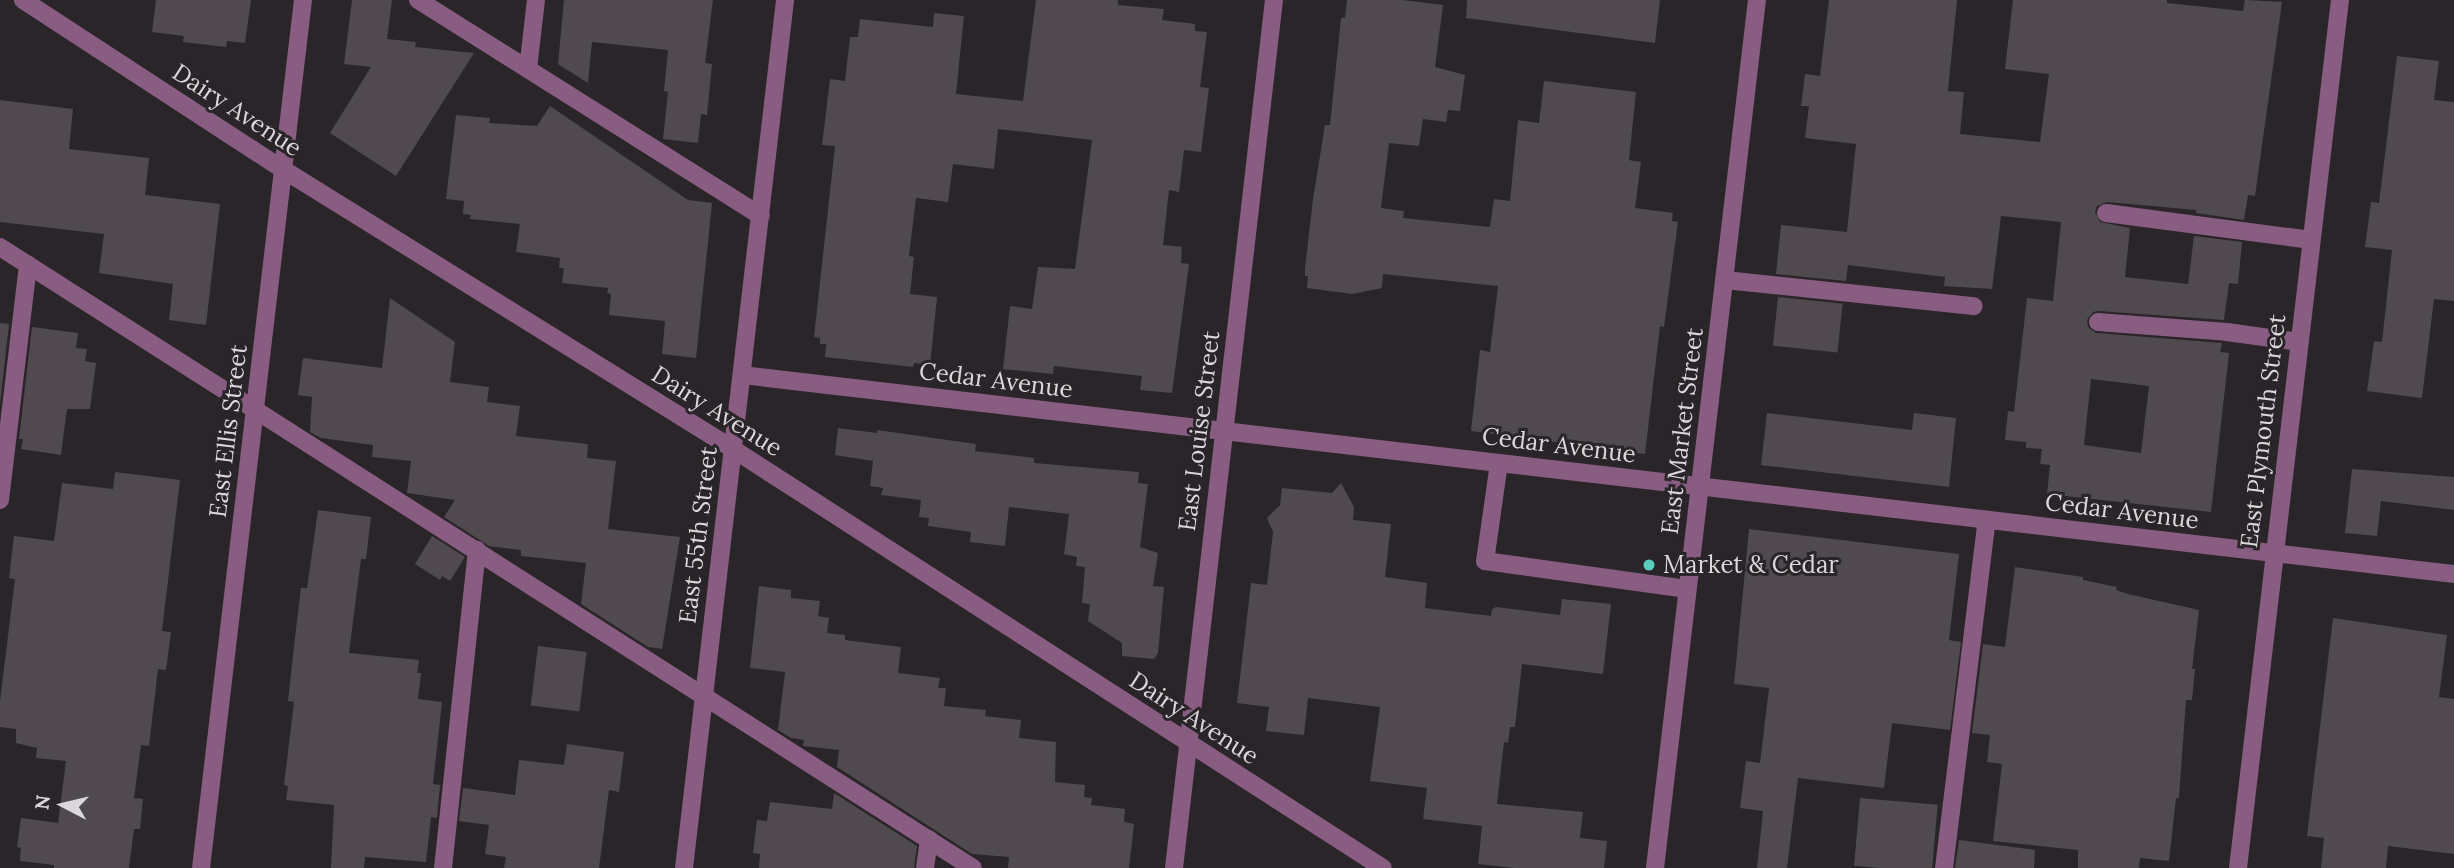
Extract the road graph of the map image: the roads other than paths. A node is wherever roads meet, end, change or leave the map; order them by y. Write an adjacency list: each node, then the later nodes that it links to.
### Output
1 (23, 0): 10 (street, Dairy Avenue)
2 (303, 0): 10 (street, East Ellis Street)
3 (418, 0): 9 (street)
4 (536, 0): 9 (street)
5 (785, 0): 12 (street, East 55th Street)
6 (1274, 0): 22 (street, East Louise Street)
7 (1757, 0): 16 (street, East Market Street)
8 (2340, 0): 13 (street, East Plymouth Street)
9 (528, 69): 12 (street)
10 (284, 170): 21 (street, East Ellis Street); 23 (street, Dairy Avenue)
11 (2106, 213): 13 (street)
12 (761, 216): 20 (street, East 55th Street)
13 (2311, 240): 19 (street, East Plymouth Street)
14 (0, 247): 15 (street)
15 (28, 265): 21 (street); 26 (street)
16 (1725, 280): 17 (street); 25 (street, East Market Street)
17 (1974, 306)
18 (2098, 322): 19 (street)
19 (2299, 342): 29 (street, East Plymouth Street)
20 (742, 375): 22 (street, Cedar Avenue); 23 (street, East 55th Street)
21 (255, 411): 28 (street); 35 (street, East Ellis Street)
22 (1223, 431): 24 (street, Cedar Avenue); 33 (street, East Louise Street)
23 (733, 449): 32 (street, East 55th Street); 33 (street, Dairy Avenue)
24 (1499, 463): 25 (street, Cedar Avenue); 31 (street)
25 (1700, 486): 27 (street, Cedar Avenue); 31 (street, East Market Street)
26 (0, 500)
27 (1987, 520): 29 (street, Cedar Avenue); 43 (street)
28 (477, 550): 32 (street); 36 (street)
29 (2273, 553): 30 (street, Cedar Avenue); 44 (street, East Plymouth Street)
30 (2454, 574)
31 (1687, 589): 42 (street, East Market Street)
32 (704, 694): 34 (street); 37 (street, East 55th Street)
33 (1189, 744): 40 (street, East Louise Street); 41 (street, Dairy Avenue)
34 (929, 839): 38 (street); 39 (street)
35 (201, 868)
36 (443, 868)
37 (684, 868)
38 (925, 868)
39 (973, 868)
40 (1174, 868)
41 (1382, 868)
42 (1655, 868)
43 (1944, 868)
44 (2238, 868)

